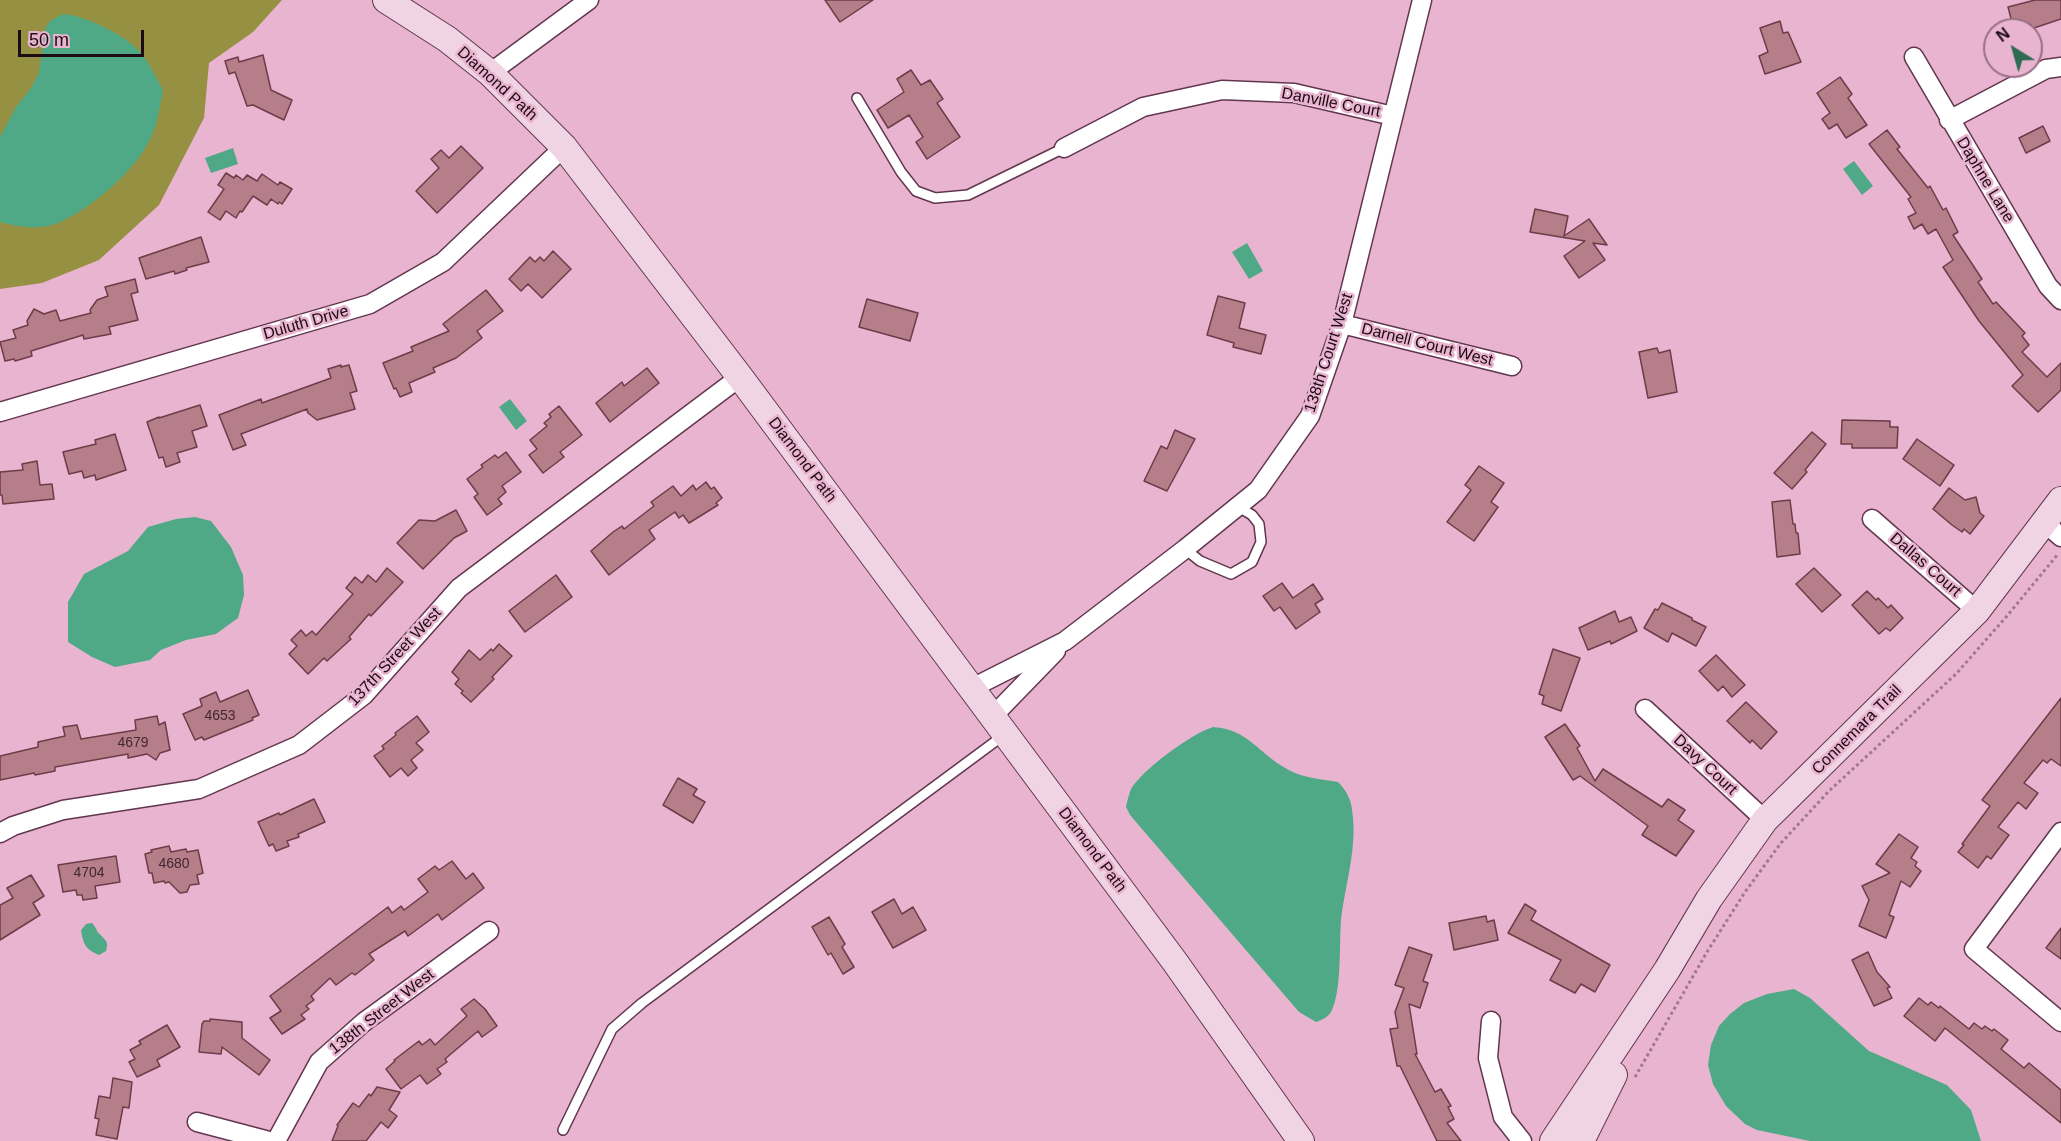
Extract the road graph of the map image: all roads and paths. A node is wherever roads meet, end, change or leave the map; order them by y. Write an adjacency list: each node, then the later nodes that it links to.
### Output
1 (386, 0): 6 (street, Diamond Path)
2 (589, 0): 6 (street)
3 (1422, 0): 8 (street, 138th Court West)
4 (1914, 57): 9 (street, Daphne Lane)
5 (2061, 67): 9 (street)
6 (490, 73): 10 (street, Diamond Path)
7 (856, 98): 11 (lane)
8 (1393, 116): 11 (street, Danville Court); 13 (street, 138th Court West)
9 (1949, 120): 12 (street, Daphne Lane)
10 (564, 147): 15 (street, Diamond Path); 16 (street, Duluth Drive)
11 (1064, 148)
12 (2061, 300)
13 (1342, 324): 14 (street, Darnell Court West); 18 (street, 138th Court West)
14 (1512, 366)
15 (740, 377): 25 (street, Diamond Path); 30 (street, 137th Street West)
16 (0, 412)
17 (2061, 500): 20 (street, Connemara Trail)
18 (1237, 506): 21 (street, 138th Court West); 21 (lane)
19 (1872, 519): 23 (street, Dallas Court)
20 (2053, 530): 23 (street, Connemara Trail)
21 (1185, 549): 24 (street, 138th Court West)
22 (2061, 549): 36 (path)
23 (1977, 611): 28 (street, Connemara Trail)
24 (1065, 641): 25 (street, 138th Court West); 27 (street, 138th Court West)
25 (972, 688): 27 (street, Diamond Path)
26 (1645, 709): 28 (street, Davy Court)
27 (999, 725): 32 (street, Diamond Path); 38 (lane)
28 (1766, 820): 33 (street, Connemara Trail)
29 (2061, 832): 35 (street)
30 (0, 833)
31 (489, 931): 40 (street, 138th Street West)
32 (1175, 962): 41 (street, Diamond Path); 42 (street, Diamond Path)
33 (1667, 970): 44 (street, Connemara Trail); 45 (street, Connemara Trail)
34 (1491, 1021): 43 (street)
35 (2061, 1022)
36 (1629, 1086)
37 (197, 1122): 39 (street)
38 (563, 1130)
39 (269, 1141)
40 (276, 1141)
41 (1301, 1141)
42 (1318, 1141)
43 (1522, 1141)
44 (1553, 1141)
45 (1581, 1141)

